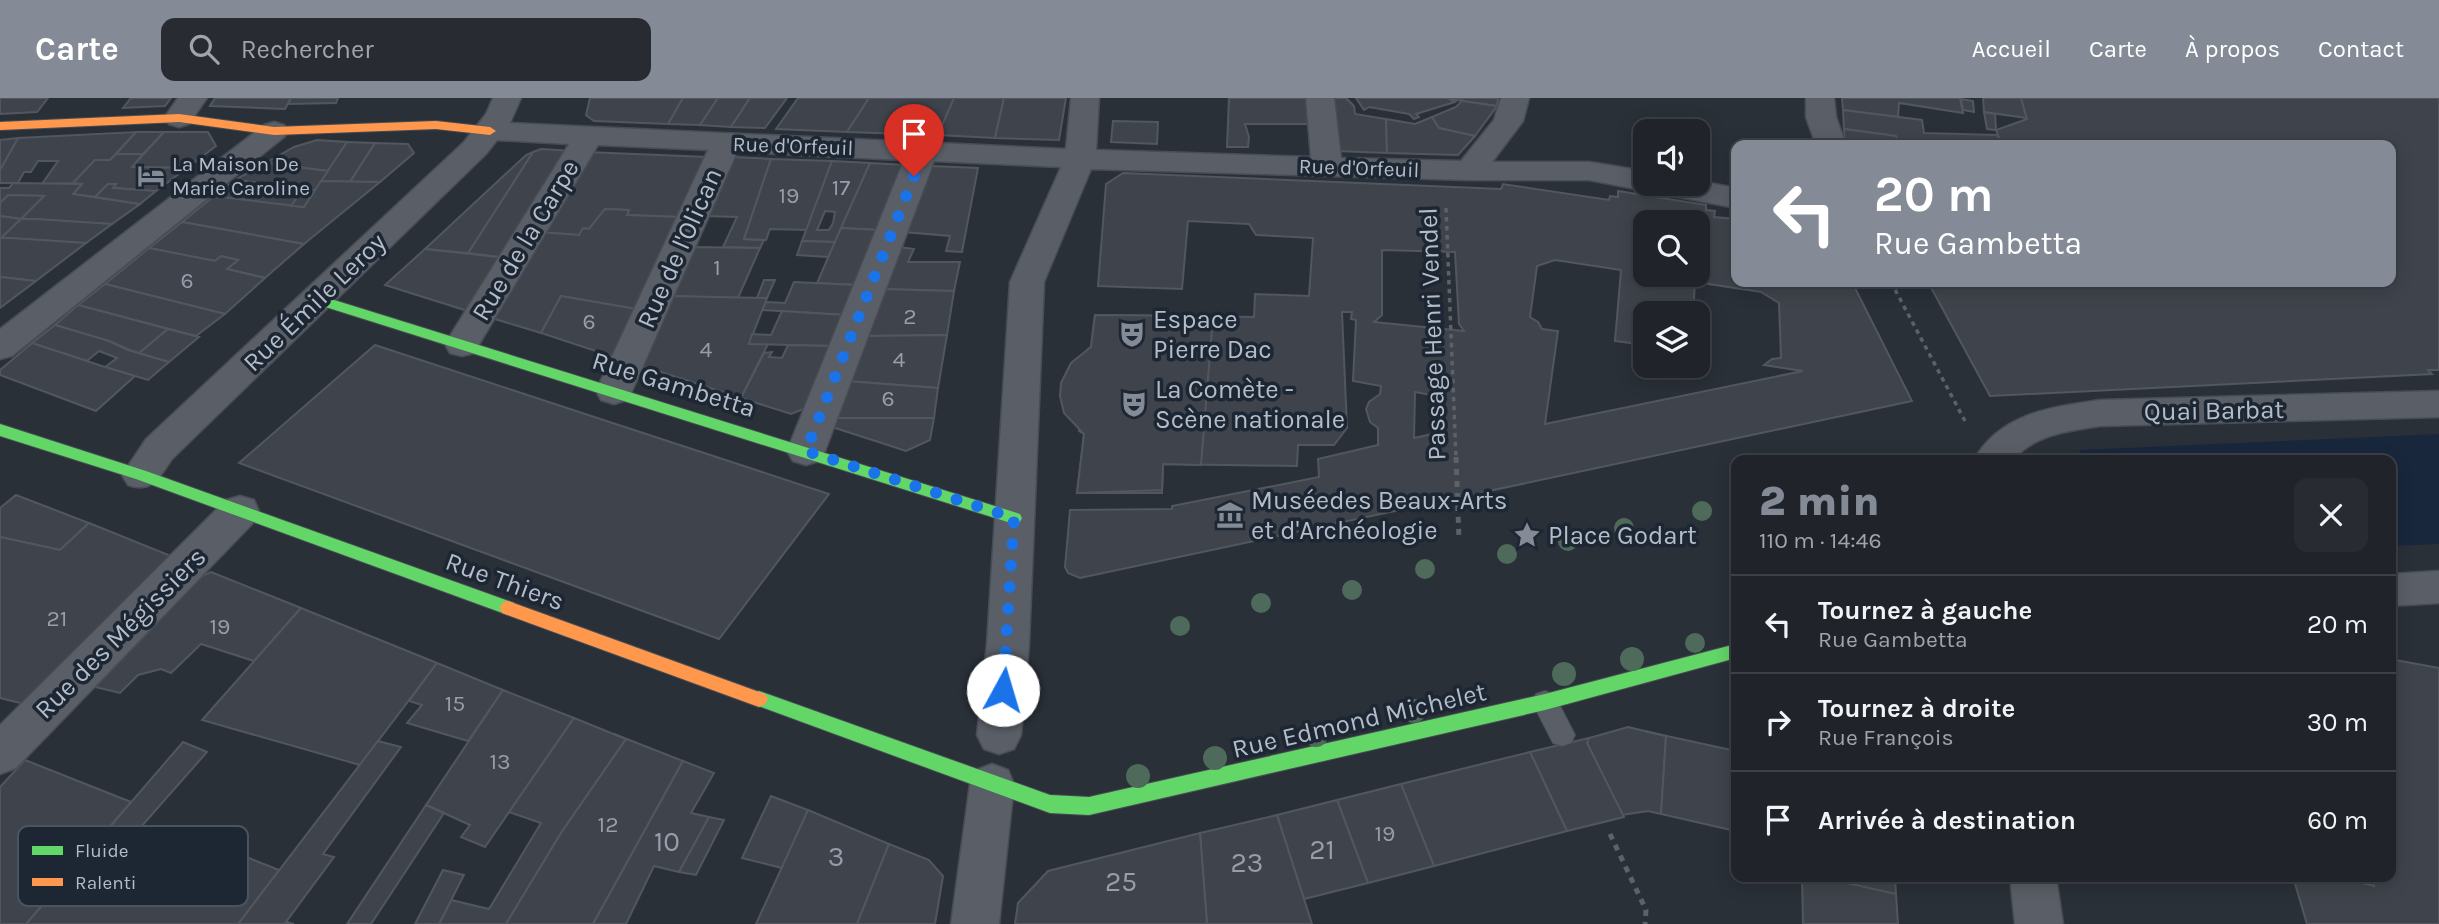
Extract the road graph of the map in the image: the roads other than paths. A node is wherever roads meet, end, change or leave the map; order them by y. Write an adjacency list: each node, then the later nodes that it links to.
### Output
1 (507, 98): 9 (street, Rue Émile Leroy)
2 (1085, 98): 14 (street)
3 (1320, 98): 15 (street)
4 (1515, 98): 16 (street)
5 (1820, 98): 11 (street)
6 (186, 108): 7 (street, Rue d'Orfeuil); 8 (street, Rue d'Orfeuil)
7 (0, 126)
8 (274, 131): 9 (street, Rue d'Orfeuil); 22 (street)
9 (490, 131): 10 (street, Rue d'Orfeuil); 20 (street, Rue Émile Leroy)
10 (587, 137): 12 (street, Rue d'Orfeuil); 21 (street, Rue de la Carpe)
11 (1829, 140)
12 (726, 143): 13 (street, Rue d'Orfeuil); 23 (street, Rue de l'Olican)
13 (923, 151): 14 (street, Rue d'Orfeuil); 26 (street)
14 (1080, 159): 15 (street, Rue d'Orfeuil); 30 (street)
15 (1327, 167): 16 (street, Rue d'Orfeuil)
16 (1469, 170): 17 (street, Rue d'Orfeuil)
17 (1633, 179)
18 (1710, 193): 19 (street)
19 (1731, 197)
20 (318, 299): 21 (street, Rue Gambetta); 28 (street, Rue Émile Leroy)
21 (462, 344): 23 (street, Rue Gambetta)
22 (0, 347)
23 (614, 391): 26 (street, Rue Gambetta)
24 (2439, 404): 27 (street, Quai Barbat)
25 (0, 429): 28 (street, Rue Thiers)
26 (806, 451): 30 (street, Rue Gambetta)
27 (1996, 455)
28 (141, 475): 29 (street, Rue Thiers)
29 (240, 511): 37 (street, Rue des Mégissiers); 38 (street, Rue Thiers)
30 (1014, 518): 36 (street)
31 (2439, 587): 32 (street)
32 (2396, 590)
33 (1731, 652): 34 (street, Rue Edmond Michelet)
34 (1545, 702): 35 (lane); 38 (street, Rue Edmond Michelet)
35 (1562, 735)
36 (999, 736)
37 (0, 754)
38 (992, 784): 40 (street)
39 (2034, 882): 41 (street)
40 (975, 924)
41 (2039, 924)

